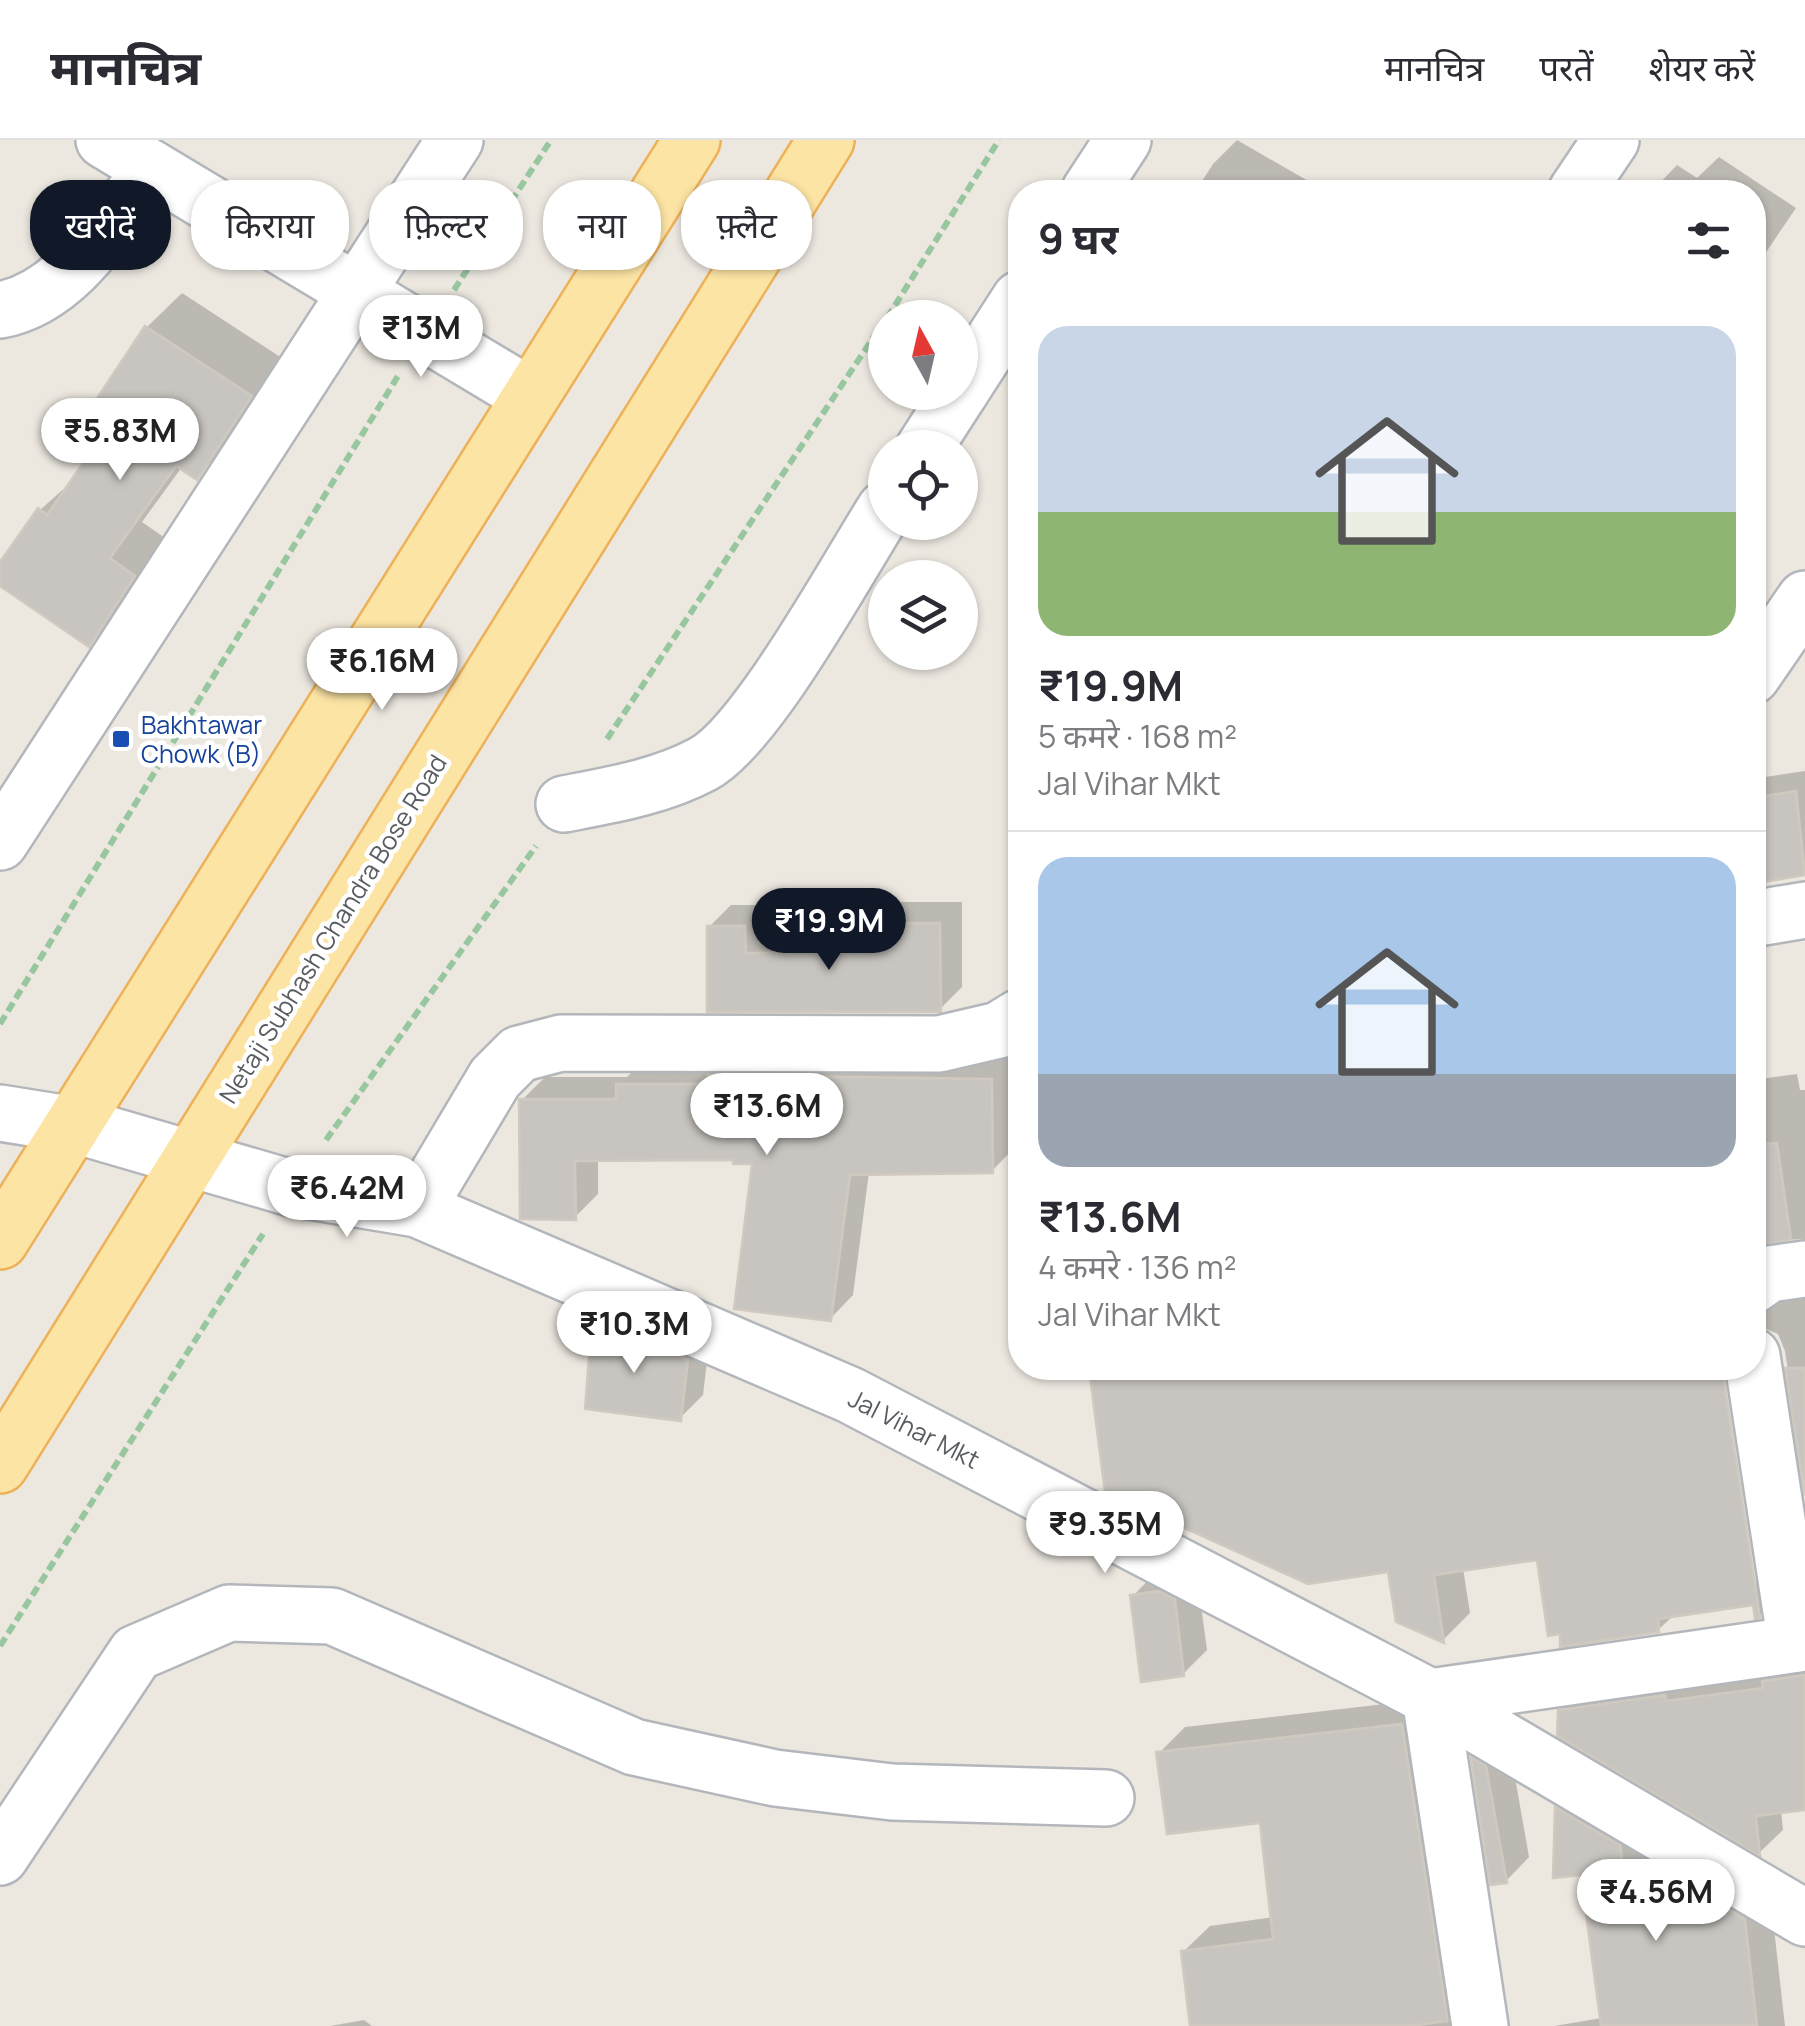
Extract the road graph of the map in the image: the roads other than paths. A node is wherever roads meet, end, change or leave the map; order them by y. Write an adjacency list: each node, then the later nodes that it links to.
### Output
1 (104, 140): 7 (street)
2 (454, 140): 10 (street)
3 (692, 140): 14 (main road)
4 (826, 140): 25 (main road, Netaji Subhash Chandra Bose Road)
5 (1123, 140): 8 (street)
6 (1610, 140): 9 (street)
7 (152, 170): 10 (street); 11 (street)
8 (1097, 180)
9 (1584, 180)
10 (355, 291): 14 (street); 19 (street)
11 (0, 310)
12 (1008, 318): 13 (street)
13 (978, 364)
14 (530, 396): 24 (main road)
15 (868, 536): 18 (street)
16 (1805, 599): 17 (street)
17 (1766, 656)
18 (564, 804)
19 (0, 842)
20 (1805, 910): 21 (street)
21 (1766, 917)
22 (1008, 1024): 26 (street)
23 (0, 1114): 24 (street, Jal Vihar Mkt)
24 (75, 1125): 25 (street, Jal Vihar Mkt); 27 (main road)
25 (188, 1162): 26 (street, Jal Vihar Mkt); 31 (main road, Netaji Subhash Chandra Bose Road)
26 (417, 1209): 33 (street, Jal Vihar Mkt)
27 (0, 1240)
28 (1805, 1269): 29 (street)
29 (1766, 1277)
30 (1756, 1380): 32 (street)
31 (0, 1465)
32 (1800, 1644): 33 (street)
33 (1430, 1697): 36 (street, Jal Vihar Mkt); 37 (street)
34 (1106, 1798): 35 (street)
35 (0, 1857)
36 (1805, 1918)
37 (1480, 2026)

